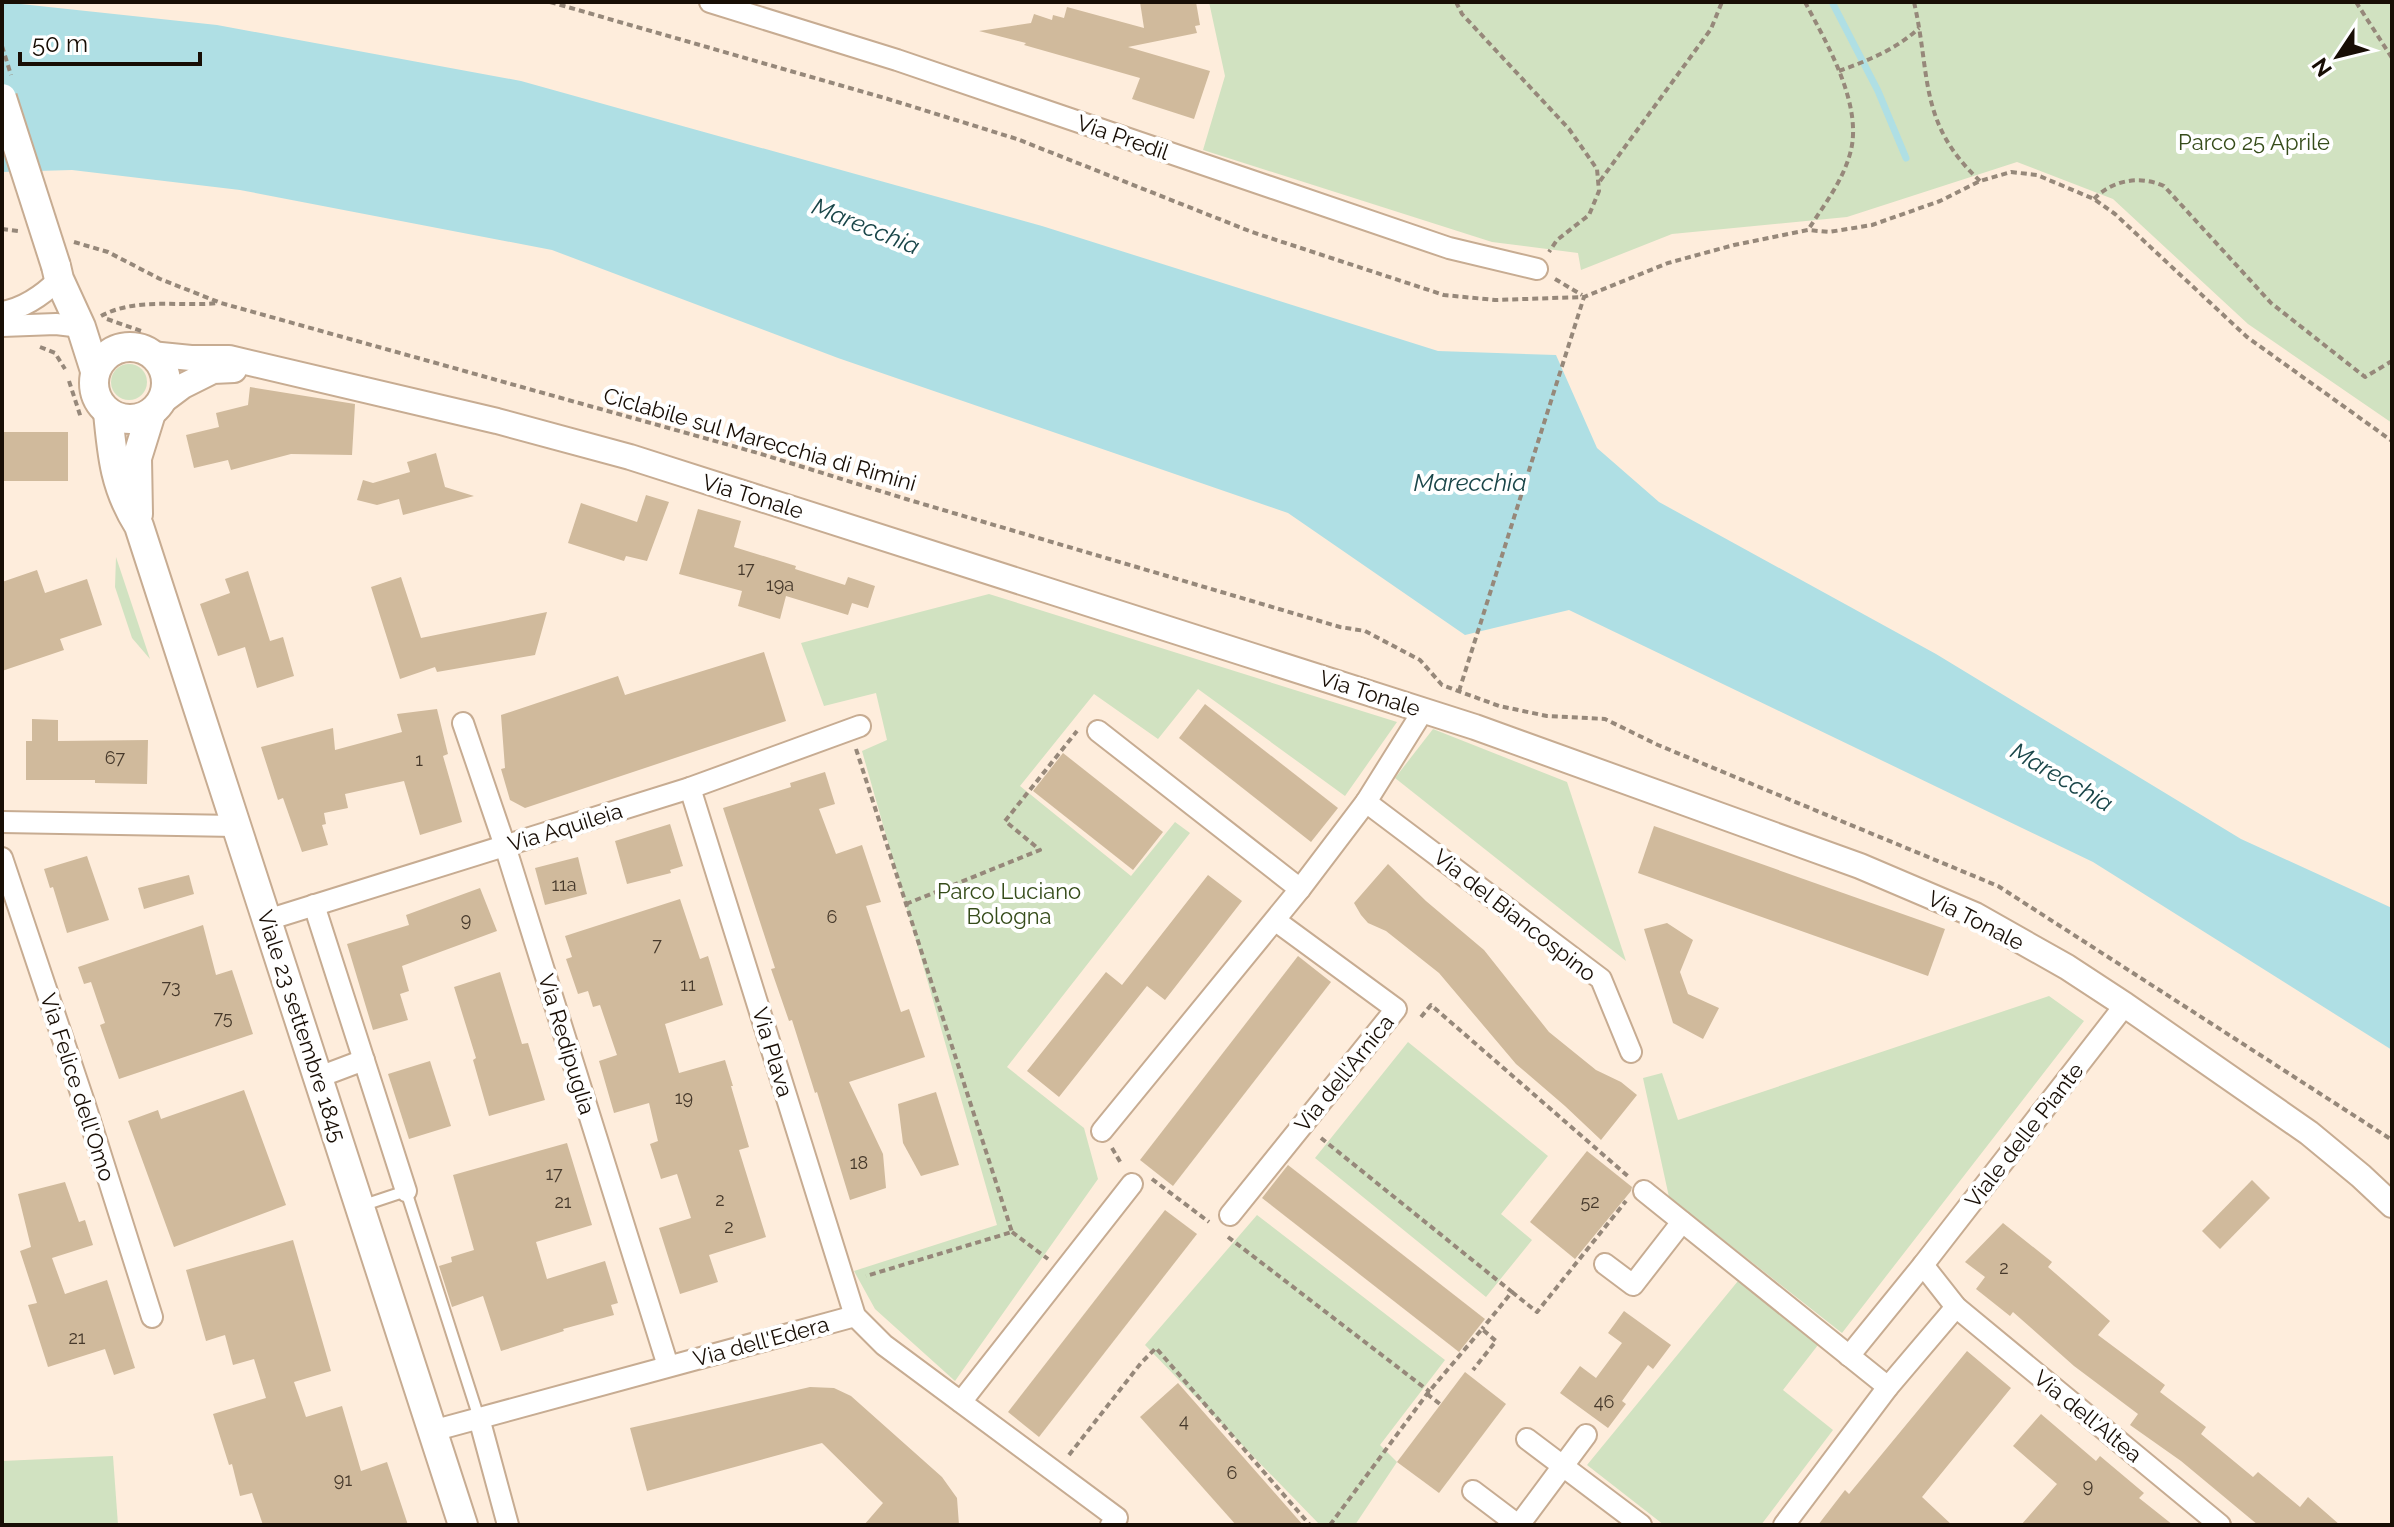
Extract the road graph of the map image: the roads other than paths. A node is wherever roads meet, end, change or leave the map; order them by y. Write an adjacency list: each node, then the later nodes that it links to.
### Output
1 (710, 2): 4 (street, Via Predil)
2 (2, 98): 3 (main road, Viale 23 settembre 1845, bridge)
3 (60, 262): 5 (street); 6 (main road, Viale 23 settembre 1845); 8 (main road, Viale 23 settembre 1845)
4 (1537, 269)
5 (2, 312)
6 (93, 317): 7 (street); 10 (main road, Viale 23 settembre 1845)
7 (2, 326)
8 (145, 345): 9 (street, Via Tonale); 10 (main road); 11 (main road, Viale 23 settembre 1845)
9 (264, 366): 11 (street, Via Tonale); 14 (street, Via Tonale)
10 (95, 371): 12 (main road, Viale 23 settembre 1845)
11 (155, 408): 12 (main road); 13 (main road, Viale 23 settembre 1845)
12 (108, 412): 13 (main road, Viale 23 settembre 1845)
13 (139, 526): 21 (main road, Viale 23 settembre 1845)
14 (1423, 711): 19 (street); 28 (street, Via Tonale)
15 (463, 723): 22 (street, Via Redipuglia)
16 (855, 728): 18 (street, Via Aquileia)
17 (1098, 731): 24 (street)
18 (690, 788): 22 (street, Via Aquileia); 43 (street, Via Plava)
19 (1366, 802): 24 (street); 29 (street, Via del Biancospino)
20 (2, 822): 21 (street)
21 (236, 826): 26 (main road, Viale 23 settembre 1845)
22 (505, 846): 25 (street, Via Aquileia); 46 (street, Via Redipuglia)
23 (2, 858): 44 (street, Via Felice dell'Omo)
24 (1300, 889): 27 (street)
25 (314, 905): 26 (street, Via Aquileia); 30 (street)
26 (267, 920): 31 (main road, Viale 23 settembre 1845)
27 (1276, 921): 32 (street); 38 (street, Via dell'Arnica)
28 (2125, 1005): 36 (street, Via Tonale); 41 (street, Viale delle Piante)
29 (1631, 1052)
30 (364, 1060): 31 (street); 34 (street)
31 (319, 1077): 37 (main road, Viale 23 settembre 1845)
32 (1102, 1131)
33 (1129, 1178): 48 (street)
34 (406, 1191): 37 (lane); 49 (lane)
35 (1638, 1191): 39 (street)
36 (2392, 1205)
37 (361, 1206): 50 (main road, Viale 23 settembre 1845)
38 (1230, 1215)
39 (1682, 1222): 40 (street); 45 (street)
40 (1605, 1264)
41 (1923, 1265): 42 (street); 45 (street, Viale delle Piante)
42 (1956, 1307): 47 (street); 61 (street, Via dell'Altea)
43 (855, 1316): 46 (street, Via dell'Edera); 48 (street, Via dell'Edera)
44 (152, 1317)
45 (1849, 1356): 47 (street)
46 (668, 1366): 49 (street, Via dell'Edera)
47 (1888, 1387): 60 (street)
48 (961, 1402): 57 (street, Via dell'Edera)
49 (479, 1418): 50 (street, Via dell'Edera); 56 (street)
50 (432, 1431): 55 (main road, Viale 23 settembre 1845)
51 (1586, 1435): 53 (street)
52 (1527, 1439): 53 (street)
53 (1563, 1466): 58 (street); 59 (street)
54 (1473, 1491): 58 (street)
55 (463, 1525)
56 (508, 1525)
57 (1111, 1525)
58 (1518, 1525)
59 (1641, 1525)
60 (1784, 1525)
61 (2220, 1525)

